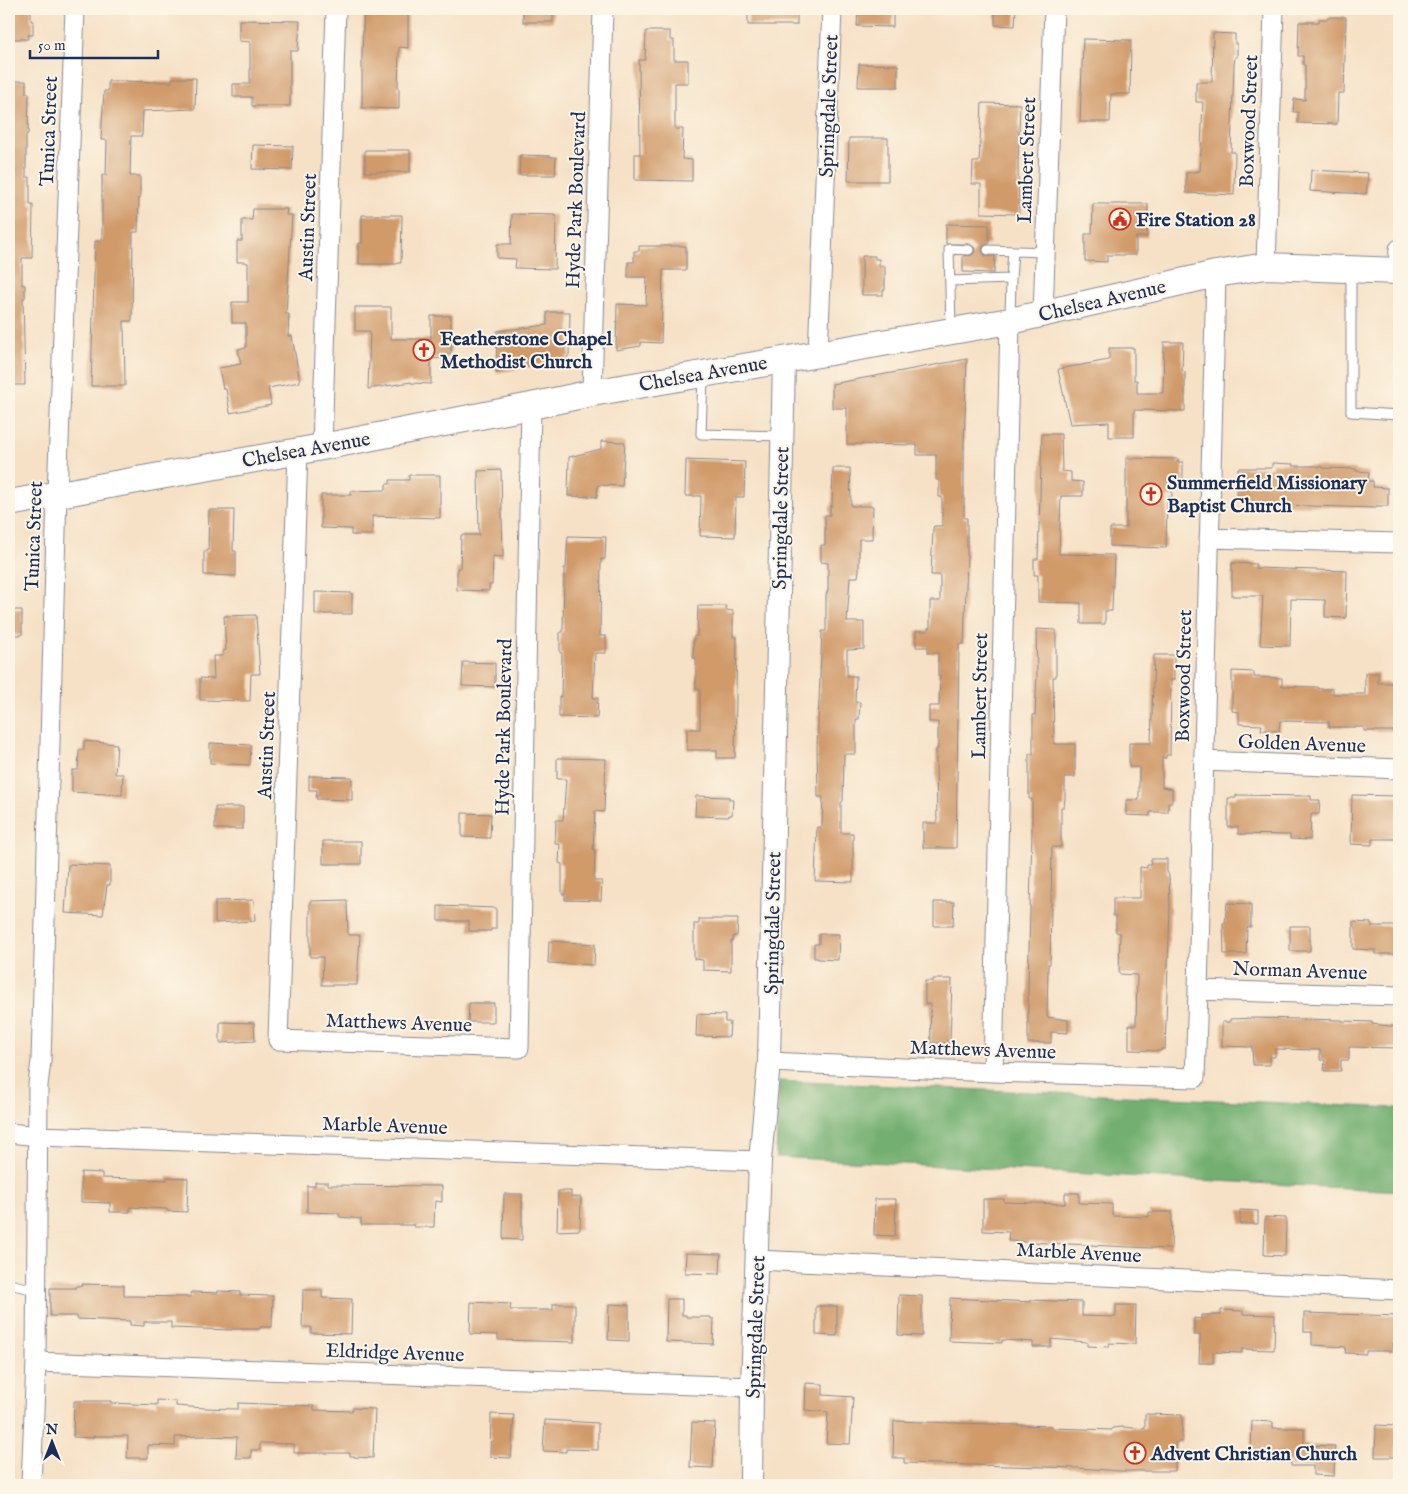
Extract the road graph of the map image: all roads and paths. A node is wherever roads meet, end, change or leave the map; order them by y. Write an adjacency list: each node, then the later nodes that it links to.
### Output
1 (76, 9): 28 (street, Tunica Street)
2 (336, 9): 27 (street, Austin Street)
3 (603, 9): 23 (street, Hyde Park Boulevard)
4 (832, 9): 20 (street, Springdale Street)
5 (1054, 9): 10 (street, Lambert Street)
6 (1274, 9): 12 (street, Boxwood Street)
7 (969, 250): 16 (lane)
8 (988, 250): 9 (lane)
9 (1013, 251): 10 (lane); 15 (lane)
10 (1045, 252): 17 (street, Lambert Street)
11 (1399, 264): 13 (main road, Chelsea Avenue)
12 (1266, 266): 13 (main road, Chelsea Avenue); 14 (main road, Chelsea Avenue)
13 (1351, 270): 25 (lane)
14 (1216, 274): 17 (main road, Chelsea Avenue); 30 (street, Boxwood Street)
15 (1011, 279): 16 (lane); 18 (lane)
16 (950, 281): 19 (lane)
17 (1043, 314): 18 (main road, Chelsea Avenue)
18 (1010, 321): 19 (main road, Chelsea Avenue); 39 (street, Lambert Street)
19 (952, 330): 20 (main road, Chelsea Avenue)
20 (818, 354): 21 (main road, Chelsea Avenue)
21 (784, 360): 22 (main road, Chelsea Avenue); 26 (street, Springdale Street)
22 (703, 373): 23 (main road, Chelsea Avenue); 26 (lane)
23 (592, 393): 24 (main road, Chelsea Avenue)
24 (531, 406): 27 (main road, Chelsea Avenue); 37 (street, Hyde Park Boulevard)
25 (1399, 415)
26 (782, 436): 38 (street, Springdale Street)
27 (310, 449): 28 (main road, Chelsea Avenue); 36 (street, Austin Street)
28 (57, 494): 29 (main road, Chelsea Avenue); 42 (street, Tunica Street)
29 (9, 503)
30 (1209, 538): 31 (street); 32 (street, Boxwood Street)
31 (1399, 543)
32 (1204, 762): 33 (street, Golden Avenue); 34 (street, Boxwood Street)
33 (1399, 769)
34 (1198, 990): 35 (street, Norman Avenue); 40 (street, Boxwood Street)
35 (1399, 996)
36 (278, 1040): 37 (street, Matthews Avenue)
37 (519, 1048)
38 (769, 1062): 39 (street, Matthews Avenue); 43 (street, Springdale Street)
39 (992, 1072): 40 (street, Matthews Avenue)
40 (1195, 1078)
41 (9, 1133): 42 (street, Marble Avenue)
42 (38, 1136): 43 (street, Marble Avenue); 46 (street, Tunica Street)
43 (760, 1160): 44 (street, Springdale Street)
44 (757, 1260): 47 (street, Marble Avenue); 49 (street, Springdale Street)
45 (9, 1284): 46 (lane)
46 (36, 1290): 48 (street, Tunica Street)
47 (1399, 1290)
48 (36, 1362): 49 (street, Eldridge Avenue); 50 (street, Tunica Street)
49 (752, 1387): 51 (street, Springdale Street)
50 (31, 1485)
51 (751, 1485)

